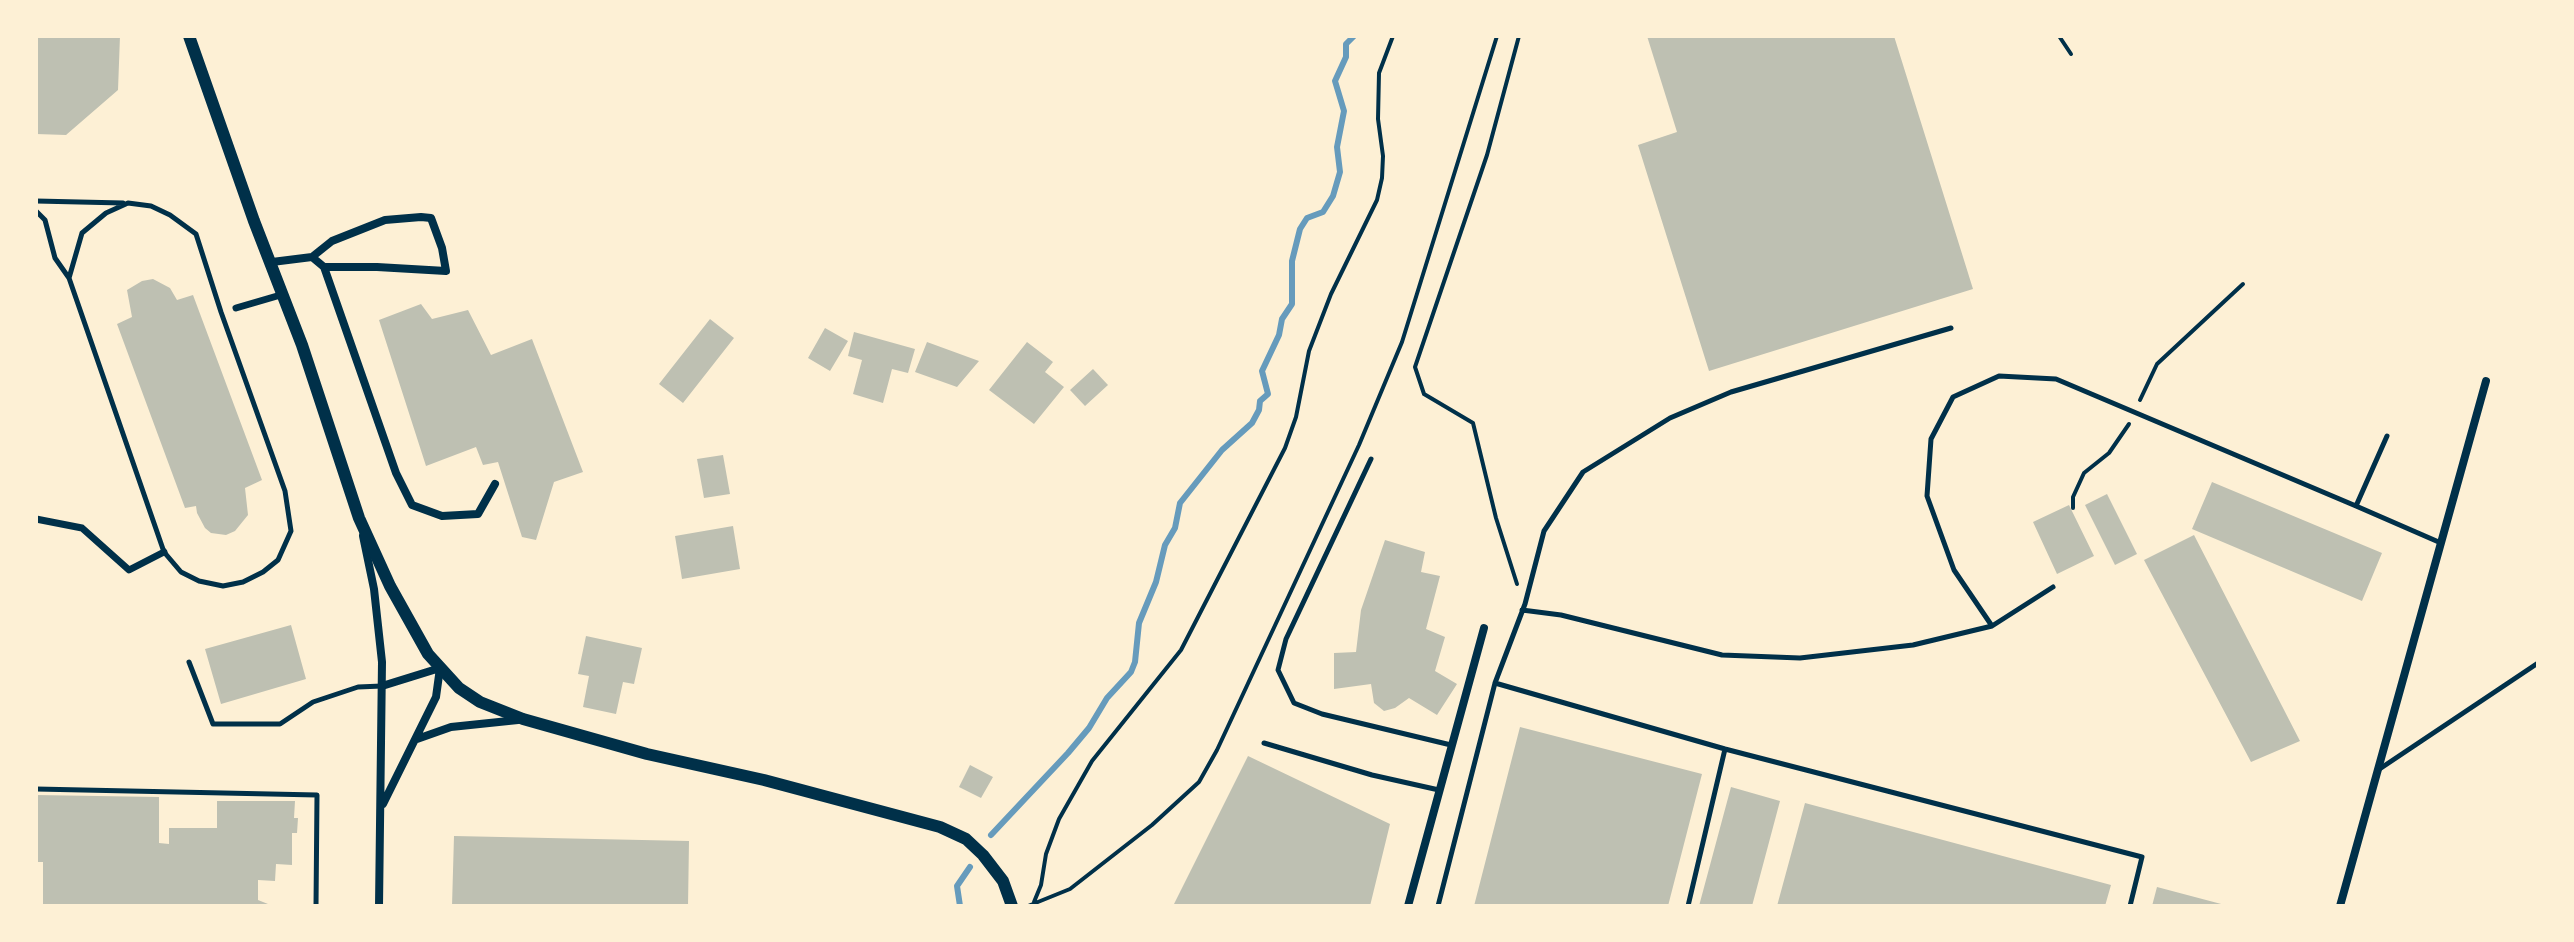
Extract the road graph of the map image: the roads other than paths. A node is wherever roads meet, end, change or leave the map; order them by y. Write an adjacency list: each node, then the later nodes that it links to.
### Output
1 (189, 36): 6 (street)
2 (36, 201): 3 (lane)
3 (128, 203): 8 (lane); 20 (lane)
4 (36, 211): 8 (lane)
5 (312, 257): 6 (street); 7 (street); 7 (street)
6 (272, 262): 9 (street)
7 (324, 267): 15 (street)
8 (69, 278): 20 (lane)
9 (284, 294): 10 (street); 17 (street)
10 (236, 308)
11 (1951, 328): 22 (lane)
12 (2486, 381): 19 (street)
13 (2387, 436): 16 (lane)
14 (1371, 459): 33 (lane)
15 (495, 484)
16 (2356, 506): 19 (lane); 23 (lane)
17 (359, 518): 27 (street); 29 (street)
18 (36, 519): 20 (street)
19 (2441, 543): 35 (street)
20 (164, 552)
21 (2053, 587): 23 (lane)
22 (1522, 610): 23 (lane); 28 (lane)
23 (1992, 626)
24 (1484, 628): 33 (street)
25 (189, 662): 29 (lane)
26 (2538, 663): 35 (lane)
27 (440, 668): 29 (street); 30 (street); 31 (street)
28 (1495, 683): 34 (lane); 43 (lane)
29 (382, 686): 38 (street)
30 (523, 719): 31 (street); 41 (street)
31 (417, 739): 38 (street)
32 (1264, 743): 37 (lane)
33 (1451, 745): 37 (street)
34 (1725, 749): 44 (lane); 45 (lane)
35 (2377, 770): 46 (street)
36 (36, 789): 39 (lane)
37 (1439, 790): 42 (street)
38 (381, 808): 40 (street)
39 (316, 906)
40 (379, 906)
41 (1012, 906)
42 (1408, 906)
43 (1438, 906)
44 (1688, 906)
45 (2130, 906)
46 (2340, 906)

